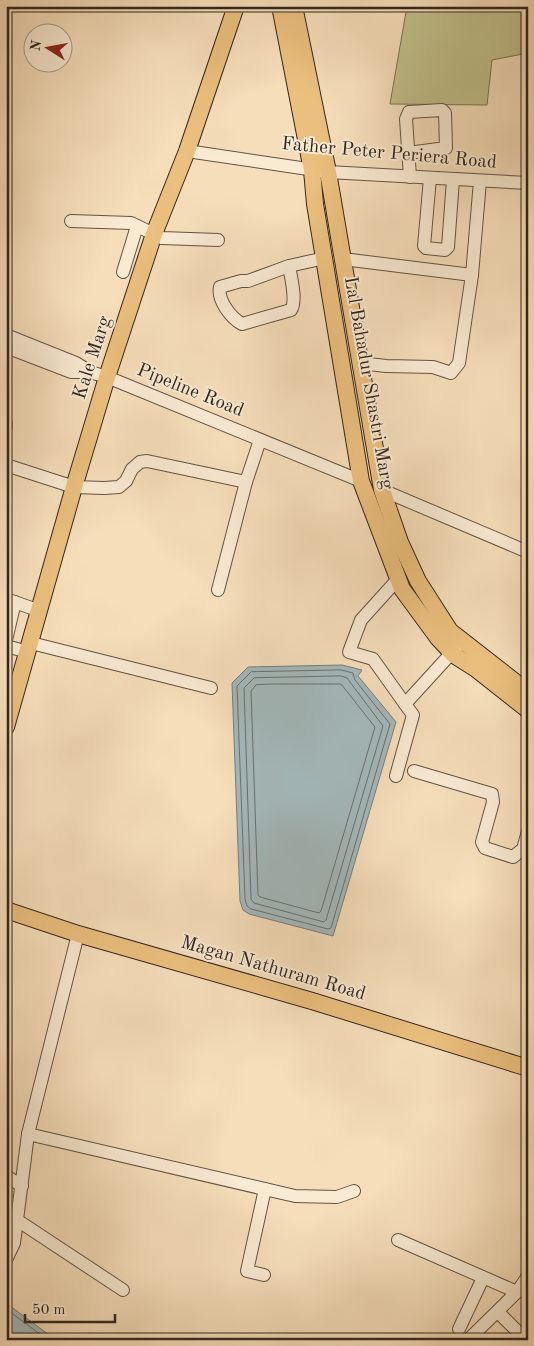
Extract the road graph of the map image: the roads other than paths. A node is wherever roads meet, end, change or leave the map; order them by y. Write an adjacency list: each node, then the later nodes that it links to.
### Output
1 (236, 6): 4 (main road, Kale Marg)
2 (280, 6): 6 (main road, Lal Bahadur Shastri Marg)
3 (294, 6): 6 (main road, Lal Bahadur Shastri Marg)
4 (187, 151): 6 (street, Father Peter Periera Road); 14 (main road, Kale Marg)
5 (408, 153): 7 (street)
6 (320, 171): 7 (street, Father Peter Periera Road); 16 (main road, Lal Bahadur Shastri Marg); 17 (main road, Lal Bahadur Shastri Marg)
7 (410, 177): 8 (street, Father Peter Periera Road)
8 (430, 178): 9 (street, Father Peter Periera Road); 9 (street)
9 (453, 180): 10 (street, Father Peter Periera Road)
10 (480, 181): 11 (street, Father Peter Periera Road); 20 (street)
11 (528, 184)
12 (71, 221): 13 (street)
13 (137, 226): 14 (street); 19 (street)
14 (154, 234): 15 (street); 25 (main road, Kale Marg)
15 (218, 240)
16 (325, 258): 18 (street); 30 (main road, Lal Bahadur Shastri Marg)
17 (343, 259): 20 (street); 24 (main road, Lal Bahadur Shastri Marg)
18 (289, 266): 18 (street)
19 (123, 272)
20 (472, 275): 24 (street)
21 (6, 335): 23 (street, Pipeline Road)
22 (6, 347): 23 (street)
23 (47, 357): 25 (street, Pipeline Road)
24 (360, 362): 33 (main road, Lal Bahadur Shastri Marg)
25 (107, 377): 28 (street, Pipeline Road); 32 (main road, Kale Marg)
26 (6, 423): 27 (street)
27 (6, 428)
28 (260, 440): 30 (street, Pipeline Road); 31 (street)
29 (6, 465): 32 (street)
30 (361, 481): 35 (main road, Lal Bahadur Shastri Marg)
31 (246, 482): 32 (street); 36 (street)
32 (74, 487): 38 (main road, Kale Marg)
33 (382, 490): 34 (street); 42 (main road, Lal Bahadur Shastri Marg)
34 (528, 552)
35 (398, 579): 42 (main road, Lal Bahadur Shastri Marg); 45 (street)
36 (218, 590)
37 (11, 600): 38 (street); 39 (street)
38 (40, 611): 41 (main road, Kale Marg)
39 (6, 640)
40 (6, 646): 41 (street)
41 (30, 647): 43 (street); 47 (main road, Kale Marg)
42 (457, 647): 44 (main road, Lal Bahadur Shastri Marg); 45 (street); 46 (main road, Lal Bahadur Shastri Marg)
43 (211, 688)
44 (528, 692)
45 (405, 704): 49 (street)
46 (528, 710)
47 (6, 727)
48 (414, 771): 50 (street)
49 (396, 776)
50 (528, 831)
51 (6, 910): 52 (main road, Magan Nathuram Road)
52 (78, 934): 53 (main road, Magan Nathuram Road); 54 (street)
53 (528, 1068)
54 (28, 1134): 56 (street); 57 (street)
55 (6, 1176): 56 (street)
56 (22, 1186): 59 (street)
57 (265, 1189): 58 (street); 63 (street)
58 (354, 1191)
59 (17, 1220): 61 (street); 66 (street)
60 (398, 1240): 65 (street)
61 (10, 1241): 62 (street)
62 (6, 1260)
63 (264, 1275)
64 (528, 1276): 67 (street)
65 (483, 1278): 67 (street); 69 (street)
66 (123, 1290)
67 (517, 1292): 68 (street)
68 (498, 1312): 70 (street); 71 (street)
69 (460, 1329)
70 (468, 1340)
71 (526, 1340)

